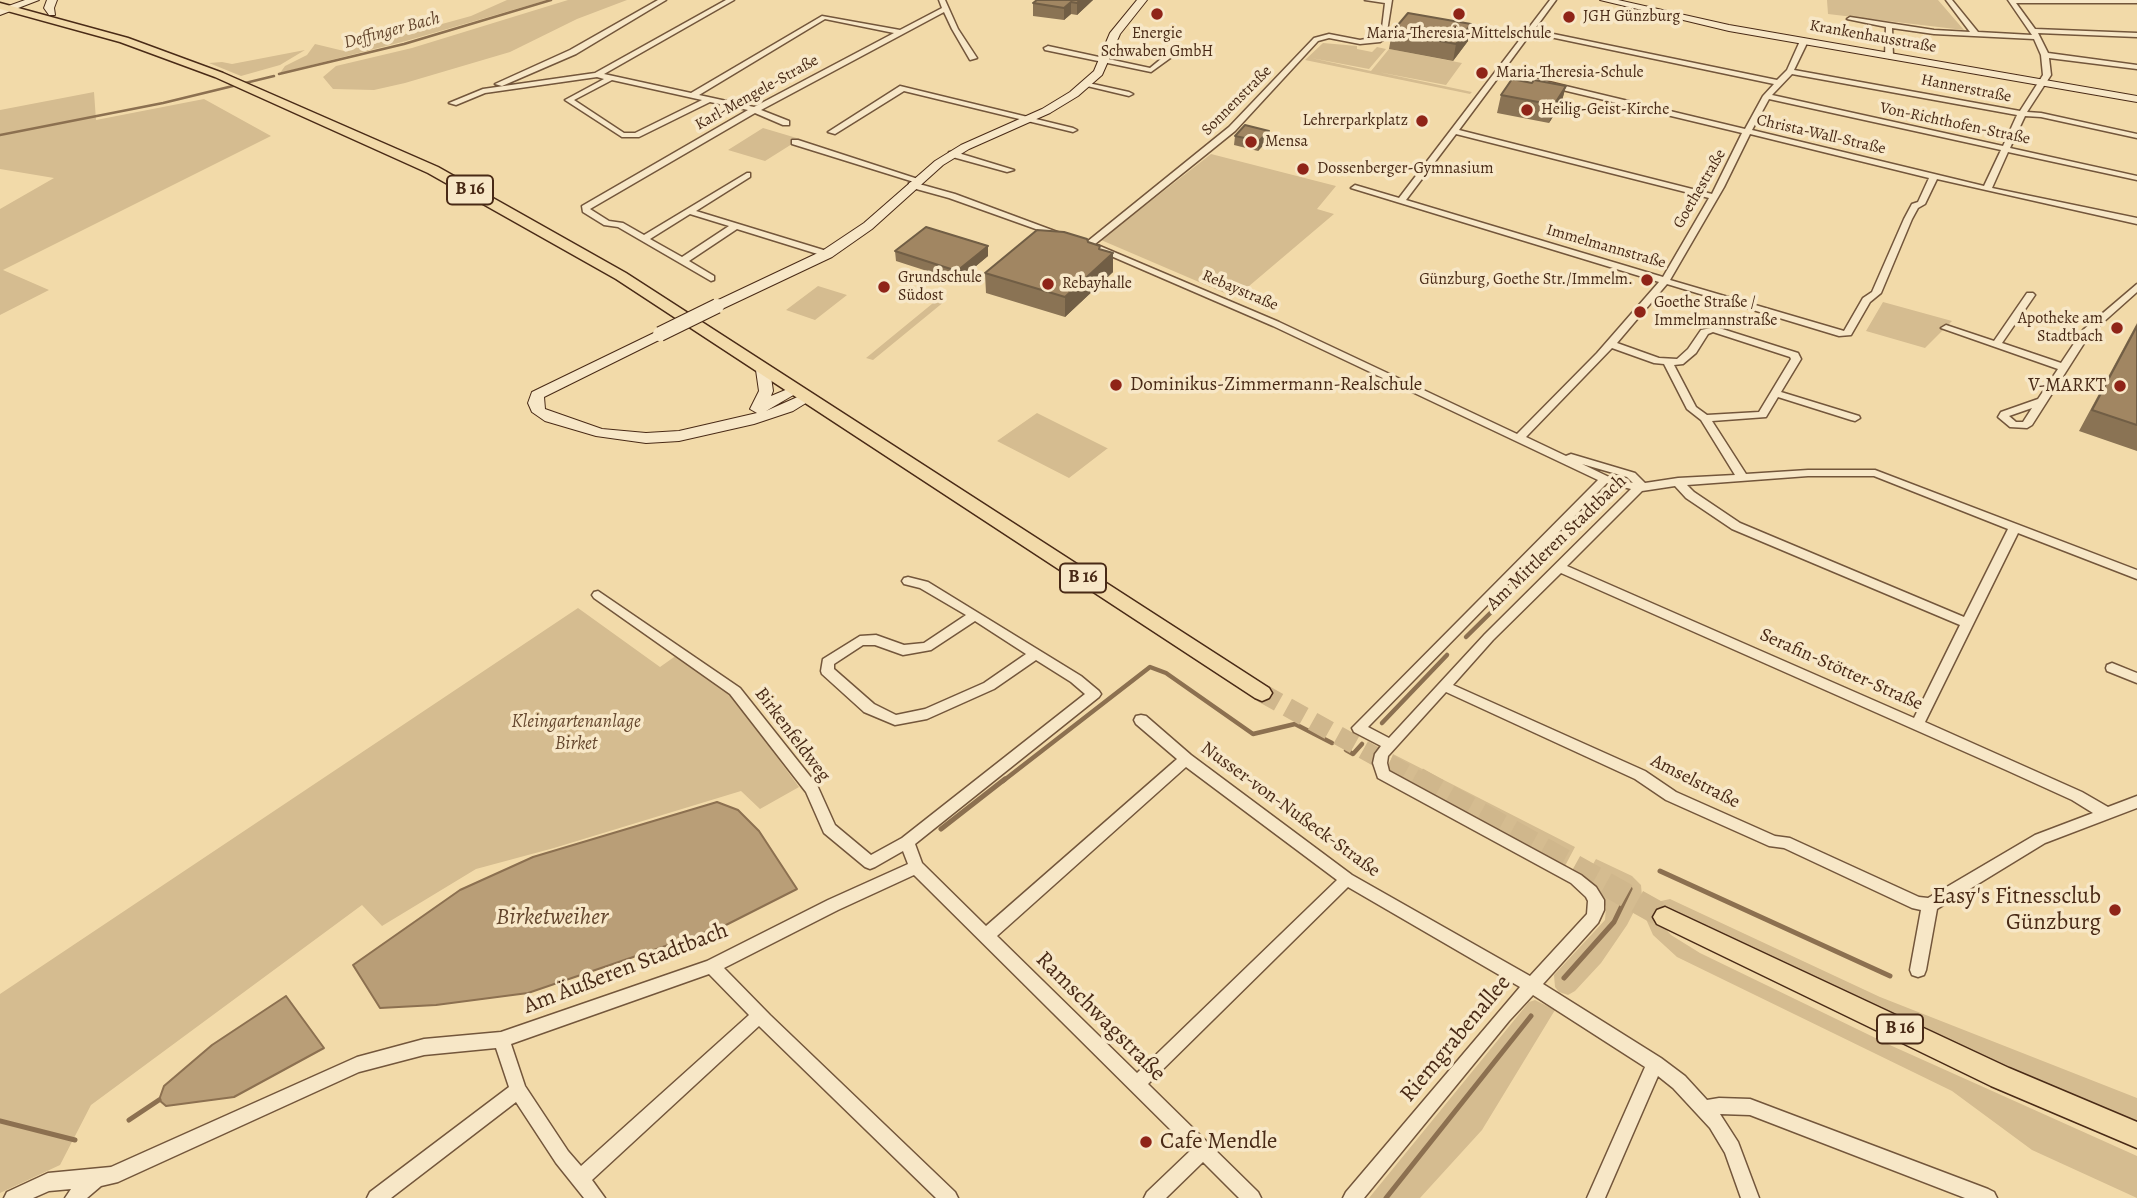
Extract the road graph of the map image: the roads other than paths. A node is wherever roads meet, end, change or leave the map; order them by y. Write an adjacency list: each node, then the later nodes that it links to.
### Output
1 (34, 0): 14 (street)
2 (52, 0): 15 (street)
3 (663, 0): 39 (street)
4 (731, 0): 34 (street)
5 (1142, 0): 30 (street)
6 (1368, 0): 11 (street)
7 (1553, 0): 19 (street)
8 (1605, 0): 24 (street, Krankenhausstraße)
9 (1948, 0): 21 (street)
10 (2011, 0): 12 (street); 22 (street)
11 (1389, 1): 71 (street, Sonnenstraße)
12 (2137, 1)
13 (944, 4): 20 (street, Karl-Mengele-Straße); 29 (street)
14 (6, 6): 15 (main road, B 16); 18 (main road, B 16)
15 (52, 13): 18 (main road, B 16)
16 (1850, 19): 17 (street)
17 (1889, 26): 21 (street); 28 (street)
18 (93, 30): 83 (main road, B 16)
19 (1530, 31): 33 (street); 37 (street)
20 (901, 32): 41 (street); 46 (street, Karl-Mengele-Straße)
21 (1975, 33): 22 (street)
22 (2035, 34): 23 (street); 27 (street)
23 (2137, 35)
24 (1804, 41): 28 (street, Krankenhausstraße); 32 (street, Goethestraße)
25 (1048, 48): 30 (street)
26 (1176, 51): 30 (street)
27 (2045, 55): 31 (street); 36 (street)
28 (1889, 56): 36 (street, Krankenhausstraße)
29 (973, 58)
30 (1105, 60): 38 (street)
31 (2137, 67)
32 (1790, 71): 37 (street, Goethestraße); 47 (street, Hannerstraße)
33 (1499, 72): 51 (street); 53 (street, Christa-Wall-Straße)
34 (597, 75): 35 (street); 39 (street)
35 (612, 77): 41 (street); 43 (street)
36 (2042, 82): 44 (street, Krankenhausstraße); 47 (street)
37 (1779, 83): 42 (street, Goethestraße)
38 (1087, 84): 40 (street); 48 (street)
39 (483, 91): 45 (street)
40 (1129, 94)
41 (693, 95): 43 (street)
42 (1767, 96): 53 (street, Goethestraße); 56 (street, Von-Richthofen-Straße)
43 (710, 99): 46 (street)
44 (2137, 99)
45 (453, 103)
46 (754, 110): 49 (street); 70 (street, Karl-Mengele-Straße)
47 (2022, 114): 54 (street, Hannerstraße); 56 (street)
48 (1031, 119): 50 (street); 52 (street); 57 (street)
49 (786, 123)
50 (1073, 130)
51 (1454, 131): 65 (street); 66 (street)
52 (832, 132)
53 (1749, 133): 60 (street, Christa-Wall-Straße); 65 (street, Goethestraße)
54 (2137, 136)
55 (795, 142): 62 (street, Rebaystraße)
56 (2007, 149): 61 (street, Von-Richthofen-Straße); 64 (street)
57 (952, 155): 58 (street); 62 (street)
58 (1010, 170)
59 (747, 175): 67 (street)
60 (1934, 176): 64 (street, Christa-Wall-Straße); 75 (street, Immelmannstraße)
61 (2137, 178)
62 (914, 182): 71 (street, Rebaystraße); 72 (street)
63 (1355, 188): 66 (street, Immelmannstraße)
64 (1987, 189): 68 (street, Christa-Wall-Straße)
65 (1714, 197): 75 (street, Goethestraße)
66 (1401, 201): 75 (street, Immelmannstraße)
67 (688, 211): 69 (street); 70 (street)
68 (2137, 222)
69 (735, 226): 72 (street); 73 (street)
70 (644, 239): 73 (street)
71 (1090, 244): 93 (street, Rebaystraße)
72 (827, 254): 84 (street, bridge)
73 (683, 261): 74 (street)
74 (711, 278)
75 (1664, 281): 79 (street, Goethestraße)
76 (2137, 287): 82 (street)
77 (2030, 295): 80 (street)
78 (1946, 327): 80 (street)
79 (1611, 344): 81 (street); 93 (street, Goethestraße)
80 (1997, 345): 82 (street)
81 (1668, 362): 85 (street); 89 (street)
82 (2063, 367): 87 (street)
83 (764, 370): 86 (main road, B 16); 88 (street)
84 (558, 385): 91 (street); 91 (street)
85 (1775, 393): 89 (street); 90 (street)
86 (801, 394): 88 (street); 92 (street); 110 (main road, B 16)
87 (2042, 401)
88 (759, 408): 92 (street)
89 (1705, 418): 95 (street)
90 (1855, 418)
91 (566, 423): 92 (street)
92 (727, 426)
93 (1519, 438): 94 (street, Rebaystraße)
94 (1546, 451): 96 (street, Rebaystraße); 98 (street, Rebaystraße)
95 (1742, 477): 97 (street, Am Mittleren Stadtbach); 99 (street, Am Mittleren Stadtbach)
96 (1605, 479): 98 (street, Rebaystraße); 113 (street, Am Mittleren Stadtbach)
97 (1678, 482): 98 (street, Am Mittleren Stadtbach); 105 (street)
98 (1639, 488): 100 (street, Am Mittleren Stadtbach)
99 (2015, 527): 101 (street, Am Mittleren Stadtbach); 105 (street)
100 (1558, 567): 109 (street, Am Mittleren Stadtbach); 112 (street, Serafin-Stötter-Straße)
101 (2137, 575)
102 (908, 581): 104 (street)
103 (598, 595): 118 (street, Birkenfeldweg)
104 (975, 615): 106 (street); 106 (street)
105 (1967, 623): 112 (street)
106 (1035, 654): 117 (street)
107 (2112, 668): 108 (street)
108 (2137, 678)
109 (1444, 686): 113 (street, Am Mittleren Stadtbach); 122 (street, Amselstraße)
110 (1262, 693)
111 (1141, 720): 114 (street, Nusser-von-Nußeck-Straße)
112 (1917, 724): 116 (street, Serafin-Stötter-Straße)
113 (1390, 745): 127 (street, Riemgrabenallee)
114 (1186, 759): 120 (street, Nusser-von-Nußeck-Straße); 124 (street)
115 (2137, 802): 116 (street)
116 (2106, 813): 122 (street)
117 (907, 842): 118 (street); 119 (street)
118 (870, 863): 121 (street)
119 (916, 867): 121 (street, Am Äußeren Stadtbach); 124 (street, Ramschwagstraße)
120 (1348, 879): 127 (street, Nusser-von-Nußeck-Straße); 131 (street)
121 (875, 885): 125 (street, Am Äußeren Stadtbach)
122 (1930, 905): 126 (street)
123 (1665, 917): 134 (main road, B 16)
124 (986, 936): 131 (street, Ramschwagstraße)
125 (712, 966): 128 (street); 129 (street, Am Äußeren Stadtbach)
126 (1918, 970)
127 (1531, 985): 130 (street, Nusser-von-Nußeck-Straße); 145 (street, Riemgrabenallee)
128 (759, 1016): 137 (street); 142 (street)
129 (502, 1040): 132 (street); 136 (street, Am Äußeren Stadtbach)
130 (1655, 1064): 133 (street, Nusser-von-Nußeck-Straße); 146 (street)
131 (1136, 1085): 135 (street, Ramschwagstraße)
132 (518, 1090): 137 (street); 140 (street)
133 (1706, 1109): 147 (street, Nusser-von-Nußeck-Straße); 148 (street)
134 (2137, 1135)
135 (1202, 1151): 143 (street); 144 (street, Ramschwagstraße)
136 (95, 1179): 138 (street); 139 (street)
137 (580, 1179): 141 (street)
138 (13, 1198)
139 (74, 1198)
140 (376, 1198)
141 (596, 1198)
142 (949, 1198)
143 (1153, 1198)
144 (1252, 1198)
145 (1352, 1198)
146 (1596, 1198)
147 (1750, 1198)
148 (1988, 1198)

